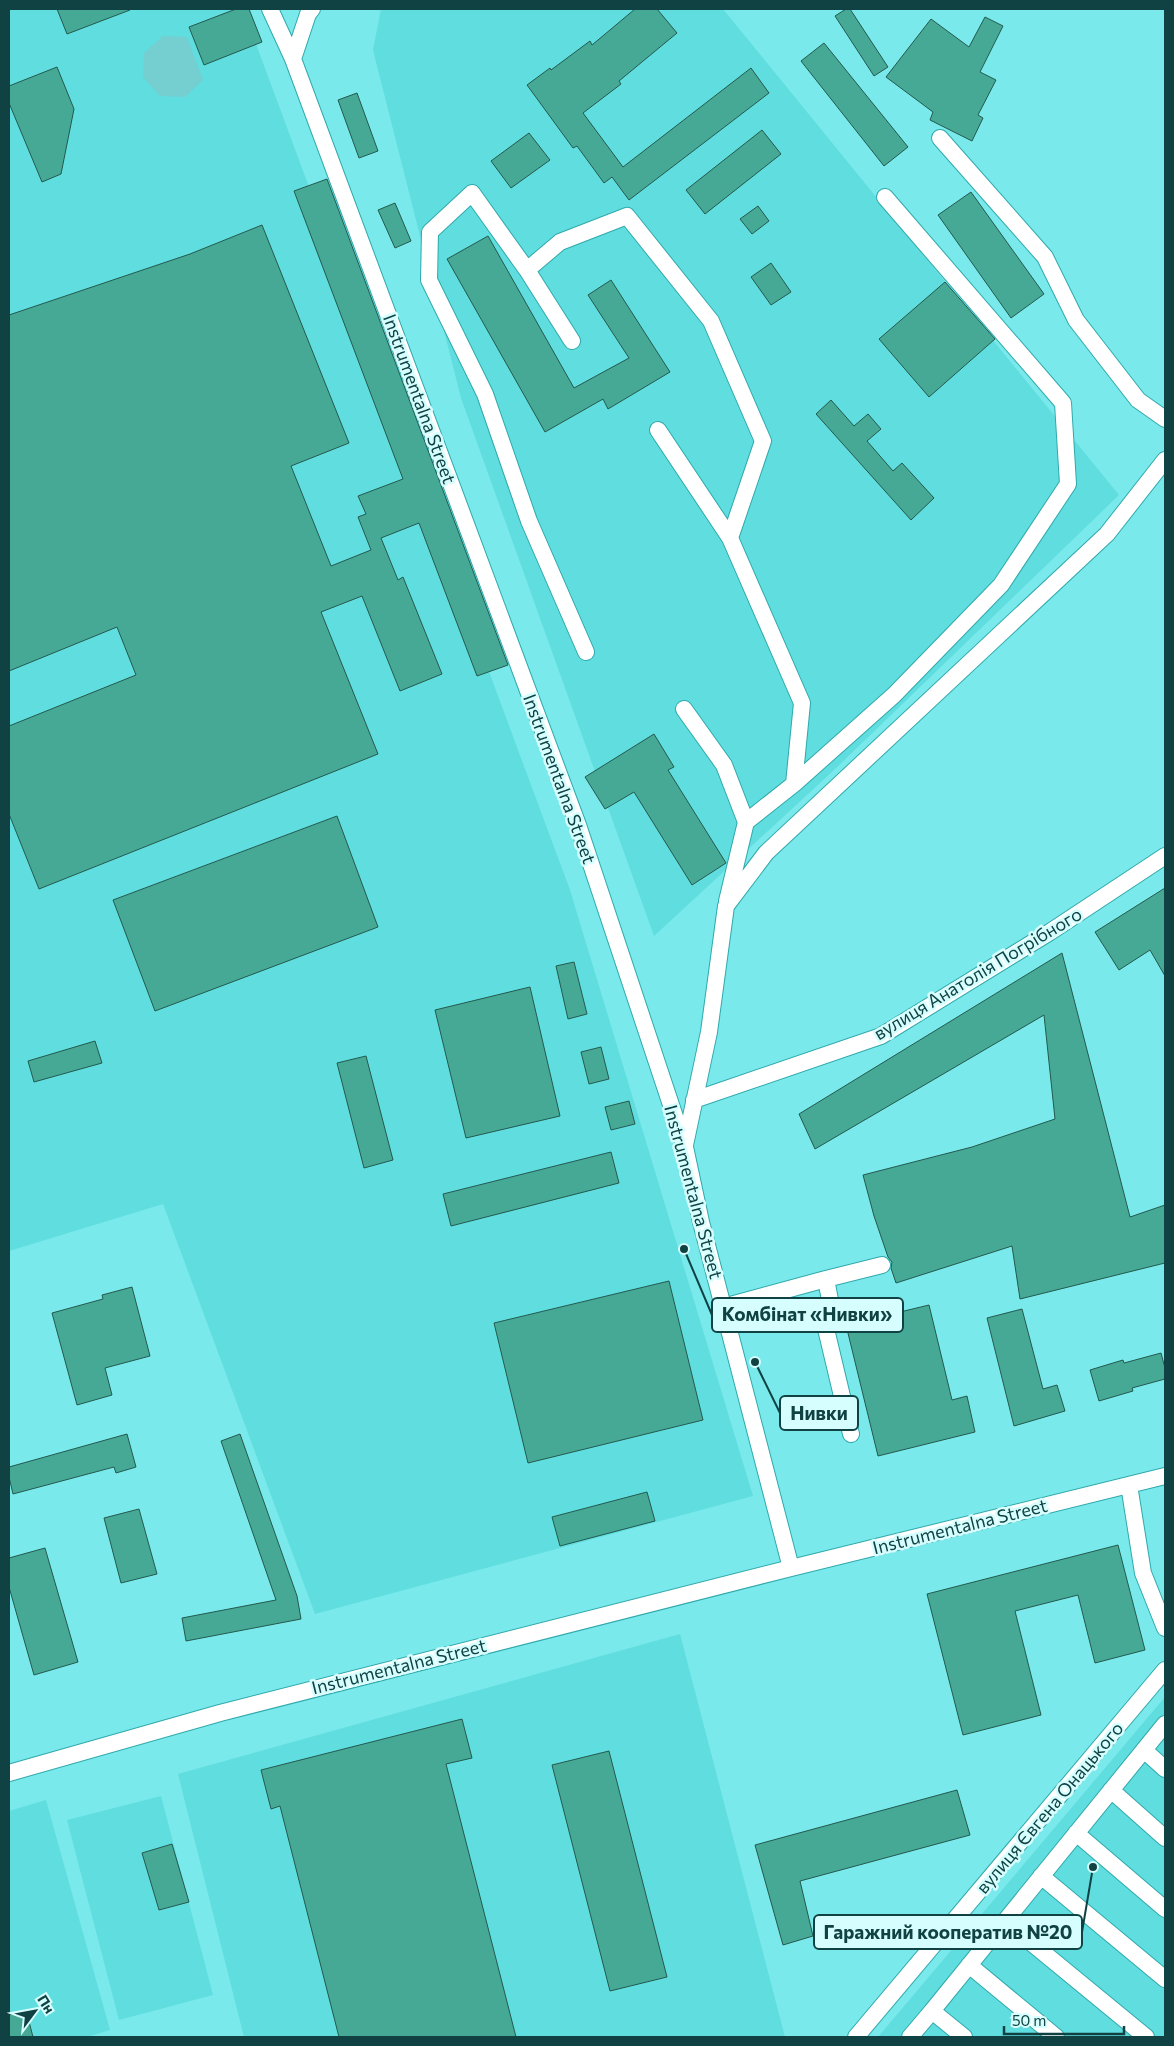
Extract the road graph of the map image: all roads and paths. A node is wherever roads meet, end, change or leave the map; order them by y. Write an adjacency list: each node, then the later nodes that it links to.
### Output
1 (270, 9): 3 (street, Instrumentalna Street)
2 (312, 9): 3 (street)
3 (293, 59): 19 (street, Instrumentalna Street)
4 (940, 138): 8 (street)
5 (885, 197): 14 (street)
6 (527, 270): 7 (street); 11 (street); 12 (street)
7 (572, 341)
8 (1165, 419)
9 (658, 430): 11 (street)
10 (1165, 460): 17 (street)
11 (730, 538): 14 (street)
12 (586, 652)
13 (684, 709): 15 (street)
14 (794, 784): 15 (street)
15 (746, 822): 17 (street)
16 (1165, 856): 18 (street, вулиця Анатолія Погрібного)
17 (726, 906): 18 (street)
18 (694, 1100): 19 (street)
19 (685, 1147): 22 (street, Instrumentalna Street)
20 (882, 1265): 21 (street)
21 (826, 1279): 22 (street); 23 (street)
22 (723, 1307): 26 (street, Instrumentalna Street)
23 (851, 1434)
24 (1165, 1476): 25 (street, Instrumentalna Street)
25 (1129, 1485): 26 (street, Instrumentalna Street); 27 (street)
26 (791, 1568): 31 (street, Instrumentalna Street)
27 (1165, 1628)
28 (1163, 1680): 42 (street, вулиця Євгена Онацького)
29 (1165, 1724): 30 (street)
30 (1144, 1750): 32 (street); 33 (street)
31 (10, 1769)
32 (1165, 1769)
33 (1111, 1790): 34 (street); 35 (street)
34 (1076, 1833): 36 (street); 37 (street)
35 (1165, 1838)
36 (1041, 1876): 38 (street); 40 (street)
37 (1165, 1910)
38 (1004, 1921): 39 (street); 46 (street)
39 (969, 1965): 41 (street); 45 (street)
40 (1165, 1979)
41 (932, 2011): 43 (street); 44 (street)
42 (856, 2037)
43 (910, 2037)
44 (964, 2037)
45 (1056, 2037)
46 (1146, 2037)

